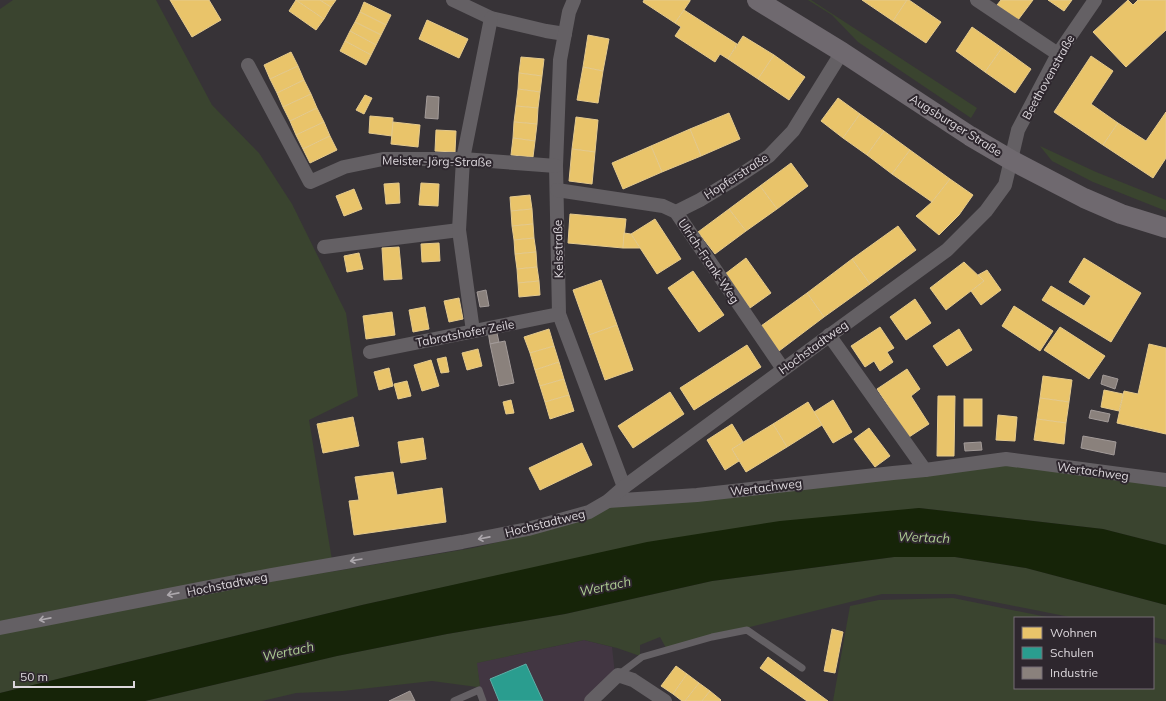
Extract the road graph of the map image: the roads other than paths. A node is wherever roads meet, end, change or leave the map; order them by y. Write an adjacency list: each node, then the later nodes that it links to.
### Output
1 (453, 0): 6 (street)
2 (574, 0): 7 (street, Kelsstraße)
3 (757, 0): 8 (main road, Augsburger Straße)
4 (977, 0): 9 (street)
5 (1095, 0): 9 (street, Beethovenstraße)
6 (491, 18): 7 (street); 11 (street)
7 (565, 34): 13 (street, Kelsstraße)
8 (842, 52): 12 (main road, Augsburger Straße); 15 (street, Hopferstraße)
9 (1058, 54): 12 (street, Beethovenstraße)
10 (248, 65): 11 (street, Meister-Jörg-Straße)
11 (463, 159): 13 (street, Meister-Jörg-Straße); 17 (street)
12 (1011, 160): 16 (main road, Augsburger Straße); 21 (street, Hochstadtweg)
13 (556, 166): 14 (street, Kelsstraße)
14 (557, 190): 15 (street, Ulrich-Frank-Weg); 19 (street, Kelsstraße)
15 (676, 212): 23 (street, Ulrich-Frank-Weg)
16 (1166, 228)
17 (459, 230): 18 (street); 20 (street)
18 (324, 247)
19 (559, 314): 20 (street, Tabratshofer Zeile); 26 (street, Kelsstraße)
20 (473, 331): 22 (street, Tabratshofer Zeile)
21 (829, 335): 23 (street, Hochstadtweg); 24 (street)
22 (370, 352)
23 (783, 370): 26 (street, Hochstadtweg)
24 (925, 470): 25 (street, Wertachweg); 27 (street, Wertachweg)
25 (1166, 480)
26 (624, 487): 27 (street, Hochstadtweg)
27 (608, 501): 28 (street, Hochstadtweg, one-way to 28)
28 (0, 628)
29 (802, 668): 30 (lane)
30 (618, 675): 33 (street); 34 (street)
31 (454, 701): 32 (lane)
32 (483, 701)
33 (591, 701)
34 (665, 701)

